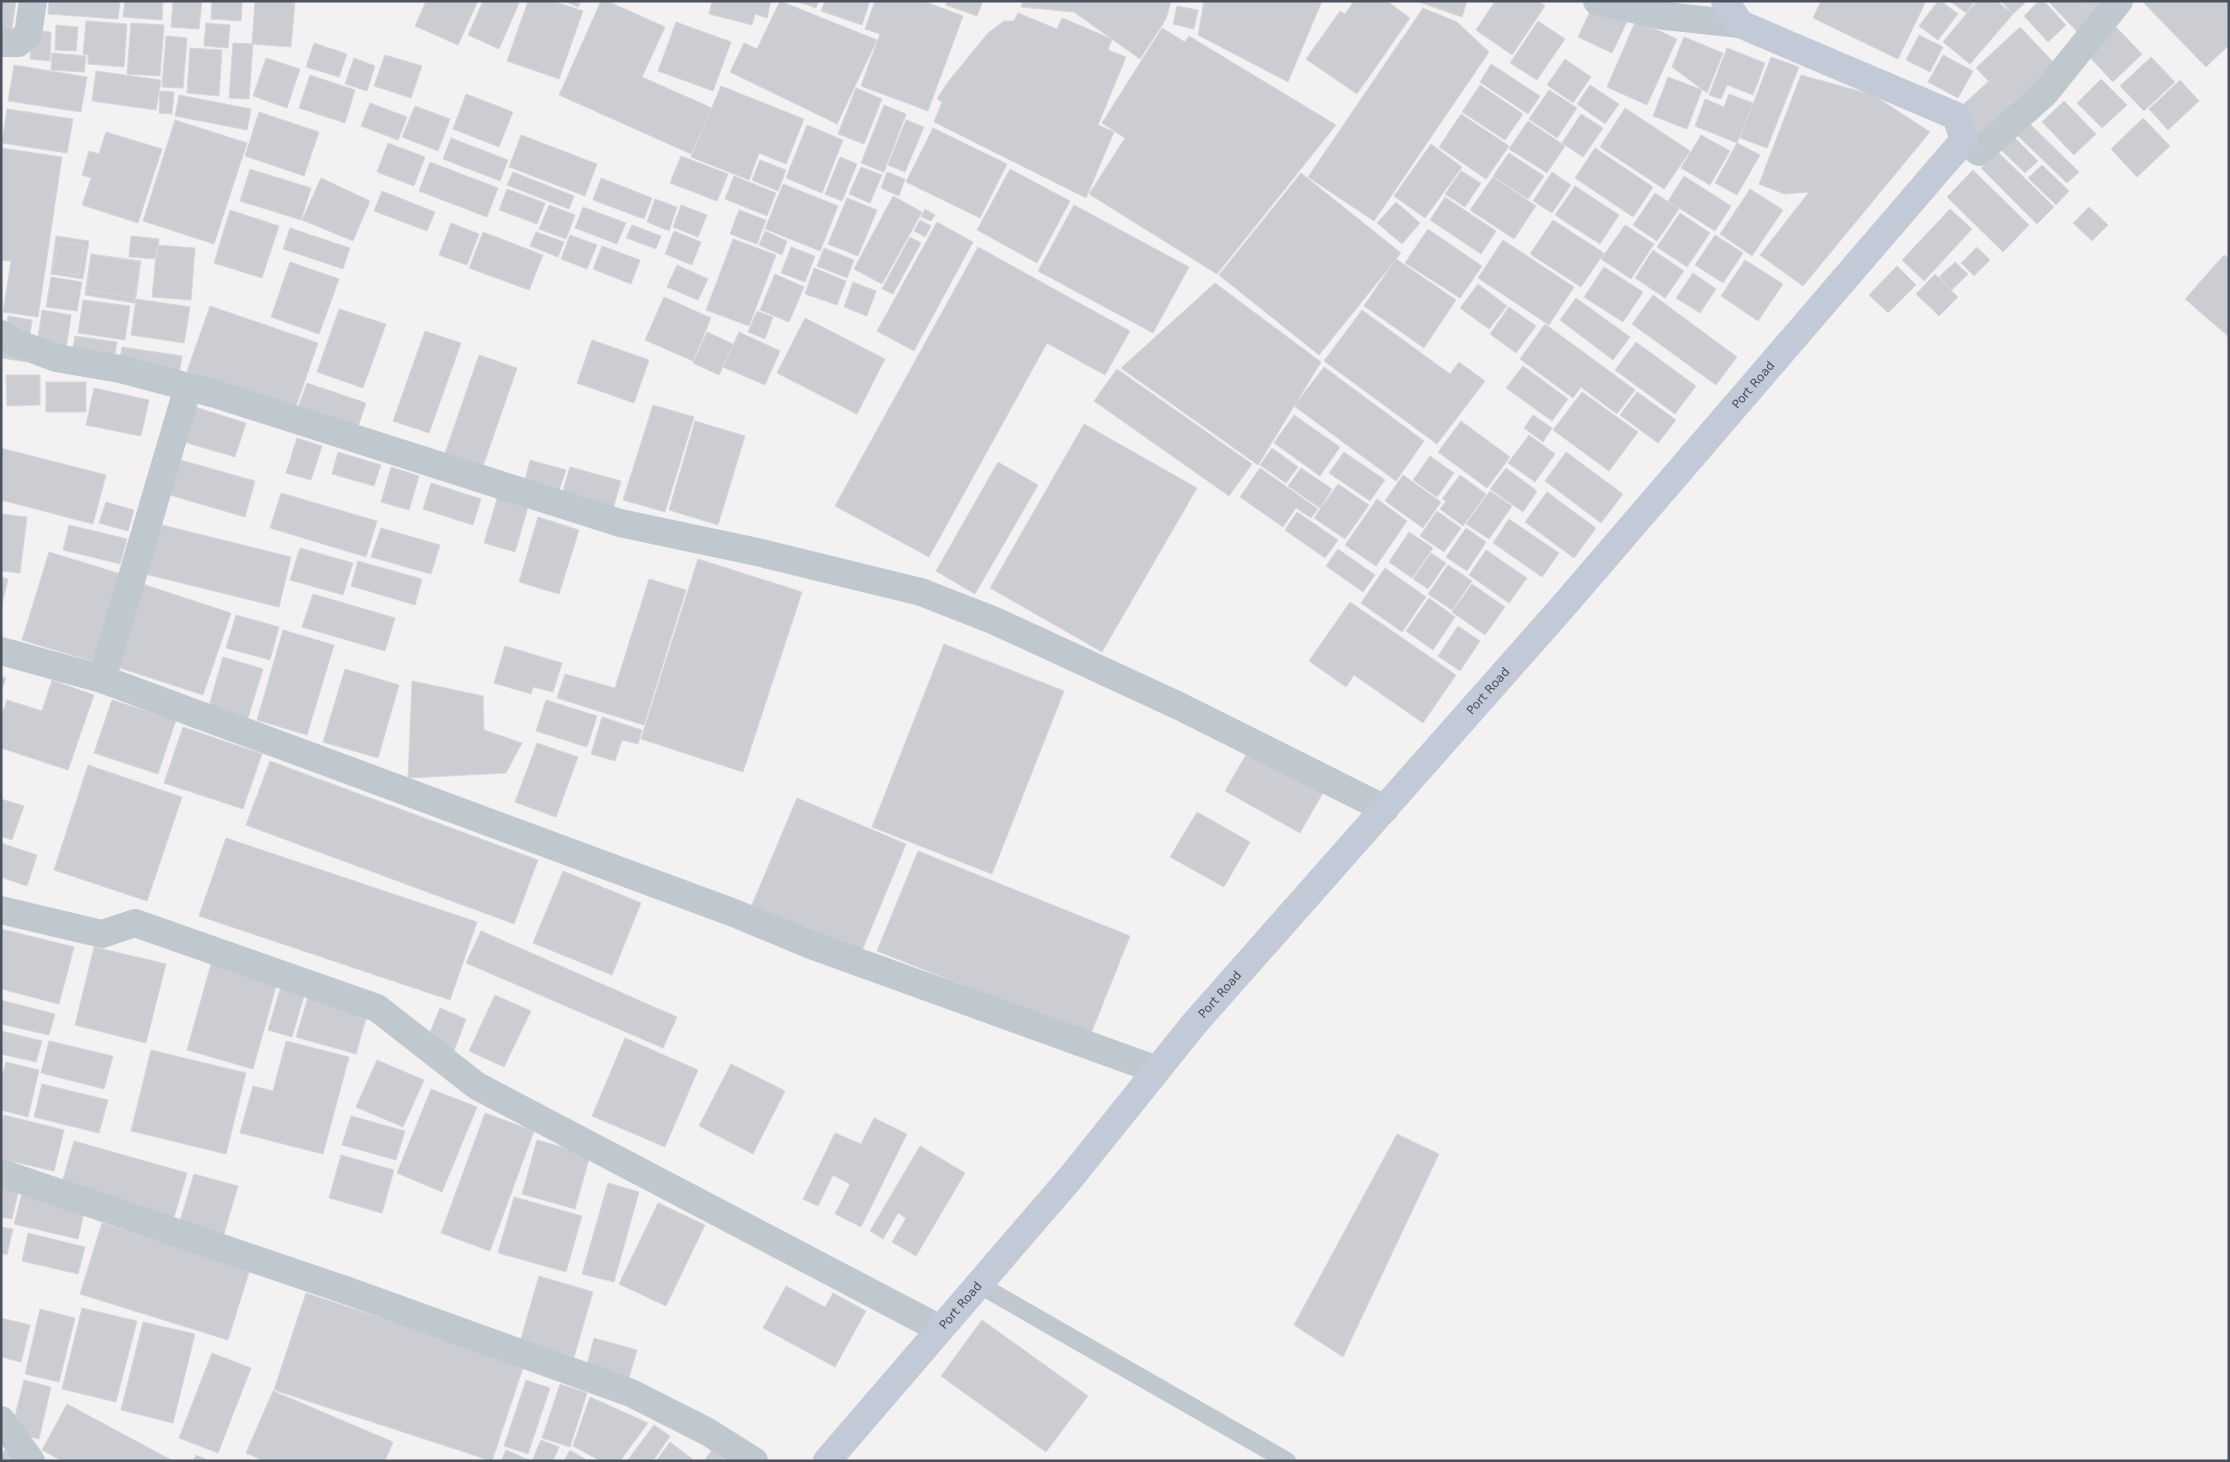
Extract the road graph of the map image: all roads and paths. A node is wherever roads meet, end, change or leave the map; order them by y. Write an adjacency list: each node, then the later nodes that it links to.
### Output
1 (33, 1): 6 (street)
2 (1598, 1): 5 (street)
3 (1724, 1): 5 (main road)
4 (2119, 1): 7 (street)
5 (1740, 24): 7 (main road)
6 (1, 43)
7 (1964, 140): 12 (main road, Port Road)
8 (1, 334): 9 (street)
9 (188, 387): 11 (street); 12 (street)
10 (1, 652): 11 (street)
11 (102, 679): 14 (street)
12 (1385, 809): 14 (main road, Port Road)
13 (1, 910): 17 (street)
14 (1157, 1070): 16 (main road, Port Road)
15 (1, 1173): 20 (street)
16 (978, 1284): 17 (main road, Port Road); 22 (lane)
17 (940, 1329): 21 (main road, Port Road)
18 (1, 1420): 19 (street)
19 (31, 1461)
20 (754, 1461)
21 (827, 1461)
22 (1287, 1461)

